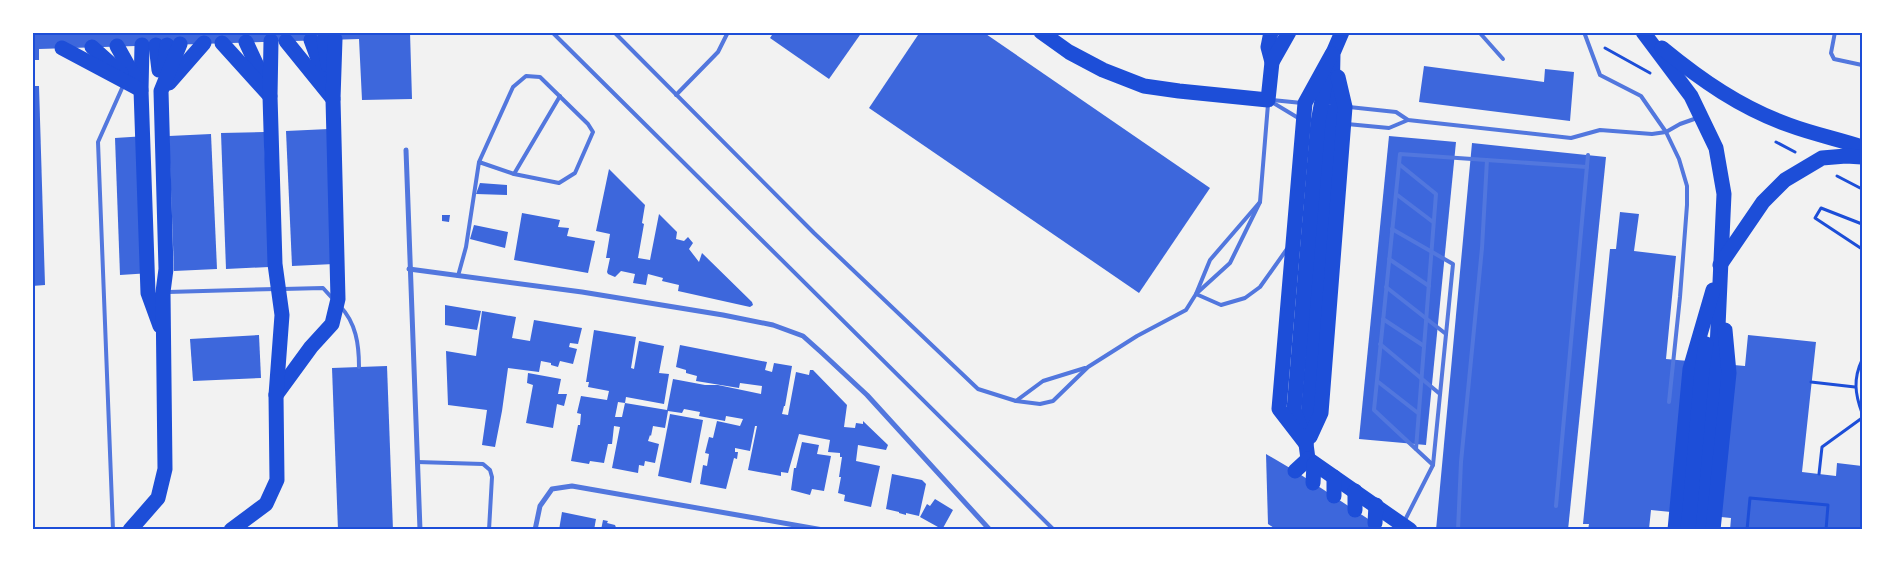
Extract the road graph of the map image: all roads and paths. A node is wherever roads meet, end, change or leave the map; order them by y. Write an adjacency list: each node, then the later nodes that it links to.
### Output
1 (552, 32): 102 (lane)
2 (614, 32): 21 (lane)
3 (728, 32): 21 (lane)
4 (1041, 32): 25 (highway)
5 (1271, 32): 17 (highway)
6 (1288, 32): 17 (highway)
7 (1342, 32): 14 (highway)
8 (1479, 32): 16 (lane)
9 (1584, 32): 30 (lane)
10 (1643, 32): 27 (highway); 31 (highway)
11 (1835, 32): 18 (lane)
12 (279, 41): 22 (highway); 22 (highway); 22 (highway); 24 (highway); 24 (highway); 24 (highway)
13 (62, 48): 15 (highway)
14 (1333, 53): 26 (highway); 26 (highway)
15 (137, 55): 19 (highway); 19 (highway); 20 (highway); 20 (highway); 20 (highway); 95 (lane)
16 (1503, 59)
17 (1272, 62): 25 (highway)
18 (1862, 65)
19 (141, 90): 56 (highway)
20 (161, 91): 55 (highway)
21 (676, 95): 74 (lane)
22 (270, 96): 54 (highway)
23 (560, 96): 36 (lane); 39 (lane); 39 (lane)
24 (333, 99): 58 (highway)
25 (1268, 100): 26 (lane); 29 (lane); 41 (lane)
26 (1325, 105): 28 (lane); 29 (highway); 29 (highway)
27 (1701, 116): 30 (lane); 49 (highway)
28 (1408, 120): 29 (lane); 30 (lane)
29 (1324, 122): 45 (highway); 80 (highway)
30 (1666, 132): 75 (lane)
31 (1862, 147)
32 (406, 150): 50 (street)
33 (1588, 155): 38 (lane)
34 (1862, 157): 49 (highway)
35 (1487, 160): 37 (lane); 38 (lane); 103 (lane)
36 (479, 162): 39 (lane); 51 (lane)
37 (1399, 164): 40 (lane); 42 (lane)
38 (1587, 167): 90 (lane)
39 (514, 174)
40 (1396, 194): 42 (lane); 44 (lane)
41 (1260, 202): 57 (lane); 57 (lane)
42 (1433, 222): 47 (lane)
43 (1862, 224): 46 (path)
44 (1392, 230): 47 (lane); 48 (lane)
45 (1293, 241): 57 (lane); 80 (highway)
46 (1862, 249)
47 (1432, 252): 52 (lane); 61 (lane)
48 (1389, 259): 52 (lane); 53 (lane)
49 (1720, 266): 104 (highway); 105 (highway); 106 (highway); 107 (highway)
50 (409, 269): 51 (street); 81 (street)
51 (458, 276): 101 (street)
52 (1429, 286): 59 (lane)
53 (1386, 288): 59 (lane); 60 (lane)
54 (277, 289): 55 (lane); 58 (lane); 73 (highway)
55 (163, 292): 56 (lane); 62 (highway)
56 (148, 293): 62 (highway)
57 (1196, 294): 67 (lane)
58 (337, 303): 66 (lane); 73 (highway)
59 (1426, 318): 61 (lane); 64 (lane)
60 (1383, 319): 63 (lane); 64 (lane)
61 (1446, 334): 72 (lane)
62 (164, 336): 96 (highway)
63 (1380, 344): 68 (lane); 69 (lane)
64 (1424, 346): 68 (lane)
65 (1862, 360): 71 (path)
66 (359, 367)
67 (1088, 367): 74 (lane); 74 (lane)
68 (1421, 378): 72 (lane); 76 (lane)
69 (1377, 381): 76 (lane); 79 (lane)
70 (1812, 382): 71 (path)
71 (1855, 387): 77 (path)
72 (1440, 394): 82 (lane)
73 (276, 395): 94 (highway)
74 (1016, 401)
75 (1669, 402)
76 (1418, 413): 79 (lane)
77 (1862, 413)
78 (1862, 418): 84 (path)
79 (1416, 449): 82 (lane)
80 (1310, 456): 83 (highway); 85 (highway); 86 (highway)
81 (417, 462): 97 (street); 98 (lane)
82 (1433, 465): 93 (lane)
83 (1295, 471)
84 (1819, 474)
85 (1334, 477): 87 (highway); 88 (highway)
86 (1313, 483)
87 (1355, 491): 89 (highway); 91 (highway)
88 (1334, 496)
89 (1376, 505): 92 (highway); 93 (highway)
90 (1556, 506)
91 (1355, 510)
92 (1375, 523)
93 (1401, 526)
94 (239, 528)
95 (114, 530)
96 (130, 530)
97 (420, 530)
98 (489, 530)
99 (535, 530): 100 (street)
100 (823, 530)
101 (990, 530)
102 (1054, 530)
103 (1458, 530)
104 (1675, 530)
105 (1688, 530)
106 (1700, 530)
107 (1713, 530)
108 (1747, 530): 109 (path)
109 (1826, 530)

